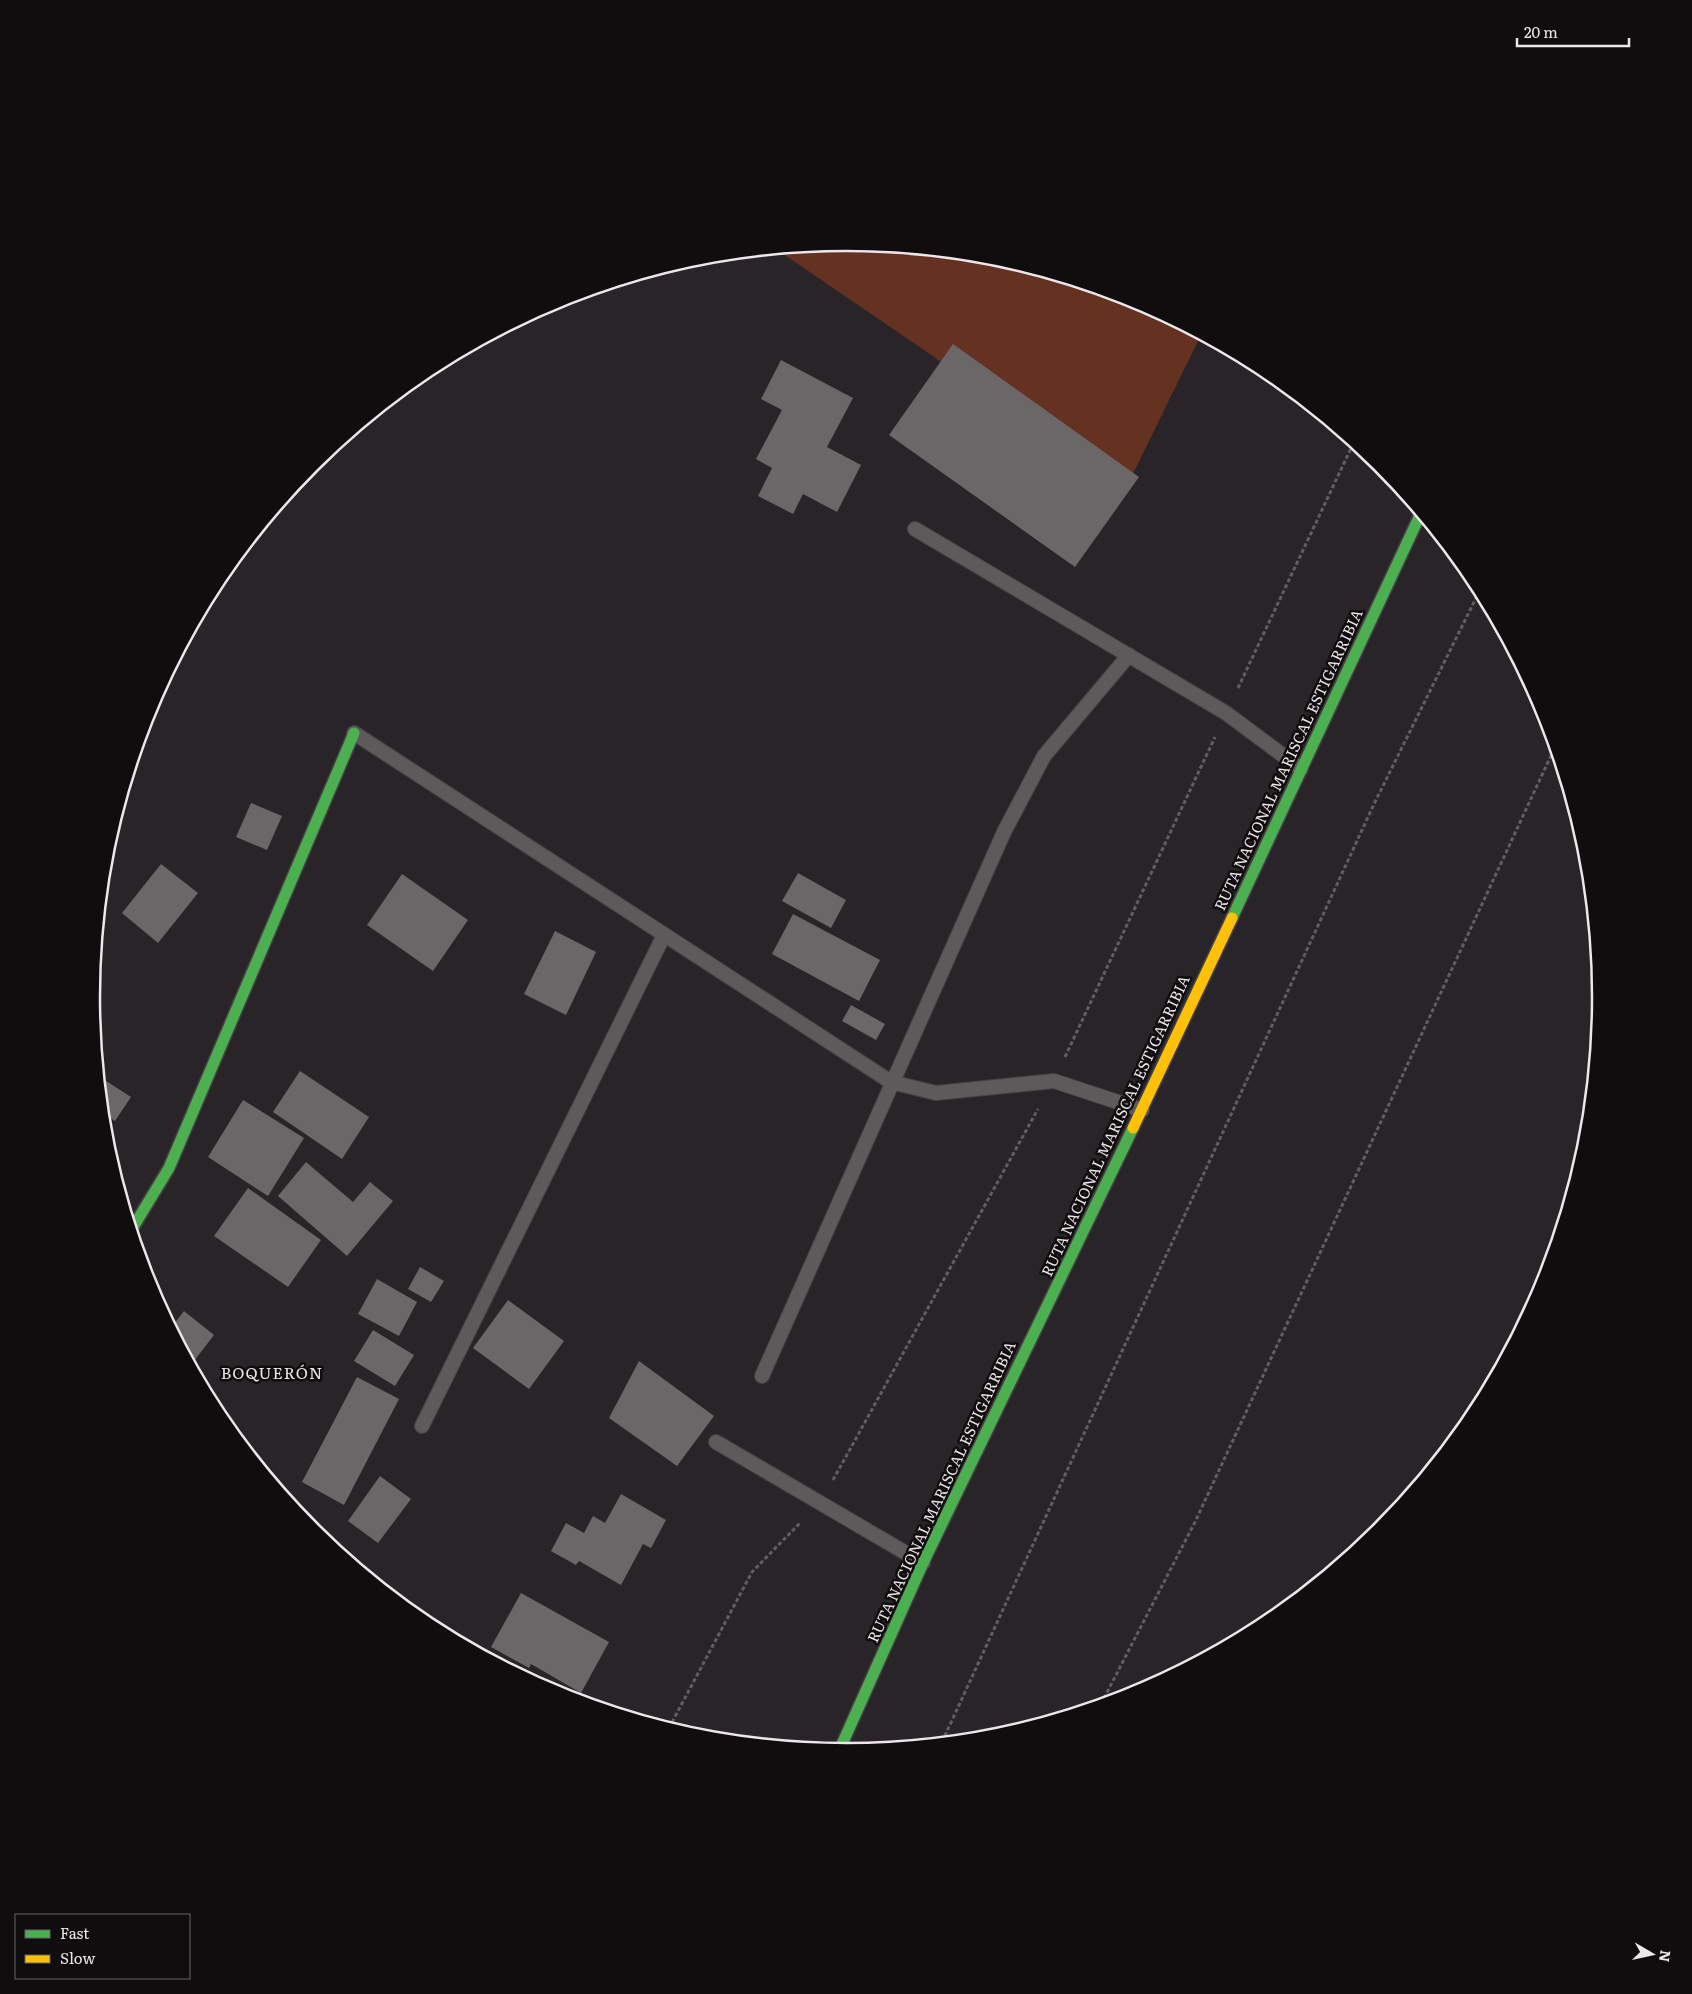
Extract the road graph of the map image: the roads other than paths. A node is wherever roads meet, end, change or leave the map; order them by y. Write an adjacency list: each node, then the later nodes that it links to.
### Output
1 (1418, 519): 5 (main road, RUTA NACIONAL MARISCAL ESTIGARRIBIA)
2 (915, 529): 3 (lane)
3 (1129, 655): 5 (lane); 7 (lane)
4 (354, 733): 6 (lane); 9 (main road)
5 (1302, 769): 8 (main road, RUTA NACIONAL MARISCAL ESTIGARRIBIA)
6 (664, 935): 7 (lane); 11 (lane)
7 (891, 1082): 8 (lane); 10 (lane)
8 (1142, 1110): 13 (main road, RUTA NACIONAL MARISCAL ESTIGARRIBIA)
9 (136, 1223)
10 (762, 1376)
11 (422, 1426)
12 (716, 1442): 13 (lane)
13 (923, 1563): 14 (main road, RUTA NACIONAL MARISCAL ESTIGARRIBIA)
14 (843, 1743)

